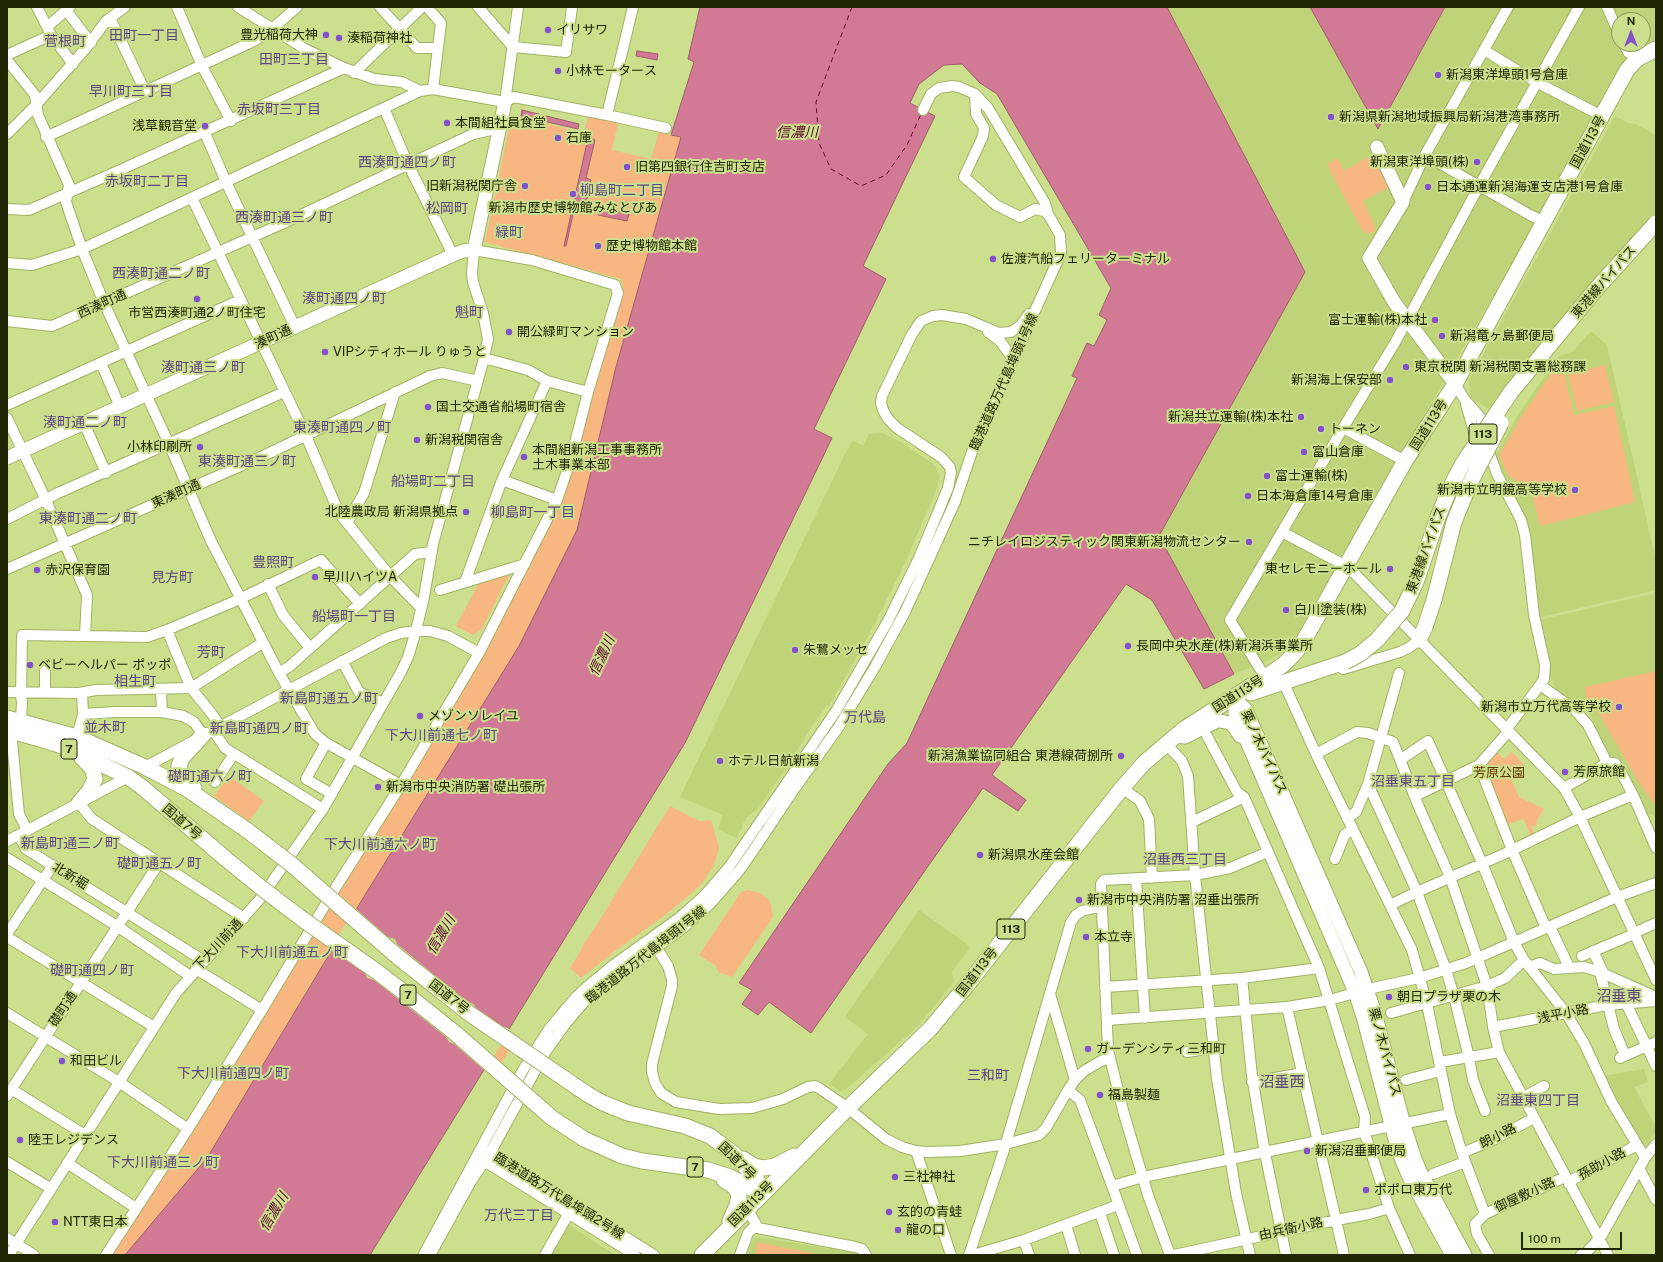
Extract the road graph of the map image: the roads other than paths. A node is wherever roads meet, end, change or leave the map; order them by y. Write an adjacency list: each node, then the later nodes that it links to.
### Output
1 (37, 7): 19 (street)
2 (125, 7): 16 (street)
3 (177, 7): 30 (street)
4 (238, 7): 17 (street)
5 (297, 7): 17 (street)
6 (380, 7): 18 (street)
7 (422, 7): 18 (street)
8 (427, 7): 22 (street)
9 (478, 7): 21 (street)
10 (518, 7): 21 (street)
11 (572, 7): 21 (street)
12 (633, 7): 42 (street)
13 (1508, 7): 24 (street)
14 (1579, 7): 33 (street)
15 (68, 9): 19 (street); 20 (street)
16 (110, 18): 20 (street); 36 (street)
17 (273, 28): 30 (street); 31 (street)
18 (400, 28): 22 (street); 32 (street)
19 (49, 31): 26 (street); 29 (street)
20 (91, 43): 29 (street)
21 (513, 47): 38 (street)
22 (438, 48): 34 (street)
23 (1656, 49): 27 (highway, 国道113号 / 113)
24 (1484, 50): 33 (street); 51 (street)
25 (1628, 52): 27 (street)
26 (7, 55)
27 (1636, 59): 43 (highway, 国道113号 / 113)
28 (7, 60): 39 (street)
29 (73, 64): 39 (street)
30 (202, 66): 36 (street); 44 (street)
31 (344, 68): 32 (street); 44 (street)
32 (354, 73): 35 (street)
33 (1538, 83): 43 (street); 54 (street)
34 (433, 89): 35 (street); 38 (street)
35 (420, 90): 40 (street)
36 (145, 91): 49 (street)
37 (975, 94): 41 (street); 59 (street); 59 (street)
38 (505, 102): 42 (street); 45 (main road)
39 (36, 105): 48 (street); 49 (street)
40 (384, 108): 52 (street); 53 (street)
41 (923, 110)
42 (607, 115): 46 (street)
43 (1602, 116): 60 (highway, 国道113号 / 113)
44 (231, 121): 47 (street)
45 (500, 128): 52 (street, 西湊町通); 65 (main road)
46 (666, 128)
47 (205, 132): 53 (street); 55 (street)
48 (7, 134)
49 (46, 137): 55 (street)
50 (1377, 147): 57 (main road)
51 (1425, 155): 54 (street); 57 (street)
52 (408, 164): 63 (street, 西湊町通); 67 (street)
53 (226, 182): 56 (street); 63 (street)
54 (1479, 186): 60 (street); 72 (street)
55 (68, 194): 58 (street); 64 (street)
56 (192, 198): 64 (street); 66 (street)
57 (1403, 202): 72 (main road)
58 (7, 209)
59 (1048, 214): 71 (street)
60 (1543, 221): 83 (highway, 国道113号 / 113)
61 (1656, 223): 141 (highway, 東港線バイパス / 113, bridge)
62 (1656, 232): 122 (highway, 東港線バイパス / 113, bridge)
63 (252, 237): 66 (street, 西湊町通); 75 (street)
64 (82, 248): 68 (street); 70 (street)
65 (474, 250): 67 (main road, 湊町通); 78 (street, 下大川前通); 86 (street)
66 (218, 253): 69 (street); 70 (street, 西湊町通)
67 (452, 255): 75 (main road, 湊町通)
68 (7, 263)
69 (240, 300): 76 (street); 77 (street)
70 (104, 304): 73 (street, 西湊町通); 77 (street)
71 (1038, 304): 74 (street, 臨港道路万代島埠頭1号線); 79 (street, 臨港道路万代島埠頭1号線)
72 (1407, 320): 83 (main road); 92 (street)
73 (7, 321)
74 (975, 323): 79 (street); 99 (street, 臨港道路万代島埠頭1号線)
75 (295, 327): 76 (main road, 湊町通)
76 (261, 342): 84 (street); 87 (main road, 湊町通)
77 (126, 351): 80 (street); 87 (street)
78 (484, 358): 81 (street); 82 (street, 下大川前通)
79 (1013, 359): 96 (street, 臨港道路万代島埠頭1号線)
80 (101, 363): 88 (street); 89 (street)
81 (547, 381): 86 (street); 101 (street)
82 (478, 382): 85 (street, 東湊町通); 109 (street, 下大川前通)
83 (1455, 384): 98 (highway, 国道113号 / 113); 132 (street)
84 (284, 392): 93 (street); 94 (street)
85 (395, 392): 93 (street, 東湊町通); 106 (street)
86 (588, 392): 104 (street)
87 (147, 395): 89 (main road, 湊町通); 94 (street)
88 (7, 405)
89 (120, 407): 91 (main road, 湊町通)
90 (7, 418): 95 (street)
91 (84, 423): 95 (main road, 湊町通); 100 (street)
92 (1343, 428): 98 (street); 107 (street)
93 (306, 436): 102 (street, 東湊町通); 106 (street)
94 (170, 444): 100 (street); 102 (street)
95 (23, 451): 97 (main road, 湊町通); 103 (street)
96 (972, 453): 99 (street); 210 (street, 臨港道路万代島埠頭1号線)
97 (7, 458)
98 (1406, 461): 111 (highway, 国道113号 / 113)
99 (950, 467): 208 (street, 臨港道路万代島埠頭1号線)
100 (106, 473): 103 (street)
101 (502, 480): 104 (street); 114 (street)
102 (189, 488): 108 (street, 東湊町通); 117 (street)
103 (46, 500): 105 (street); 108 (street)
104 (557, 500): 110 (street)
105 (7, 519)
106 (347, 523): 113 (street)
107 (1282, 532): 111 (street); 131 (street)
108 (64, 543): 112 (street, 東湊町通); 123 (street)
109 (432, 552): 113 (street); 119 (street, 下大川前通)
110 (525, 564): 114 (street); 126 (street)
111 (1346, 566): 122 (street); 131 (highway, 国道113号 / 113)
112 (7, 569)
113 (390, 576): 118 (street); 119 (street)
114 (465, 582): 116 (street)
115 (268, 584): 117 (street); 118 (street); 125 (street)
116 (440, 590)
117 (240, 598): 120 (street); 124 (street)
118 (360, 604): 125 (street)
119 (421, 608): 121 (street, 下大川前通)
120 (167, 630): 123 (street); 133 (street)
121 (416, 631): 126 (street); 127 (street); 142 (street, 下大川前通)
122 (1422, 634): 134 (street); 147 (street)
123 (85, 636): 138 (street, 北新堀)
124 (262, 643): 129 (street); 133 (street)
125 (310, 648): 129 (street)
126 (479, 653): 166 (street)
127 (342, 661): 136 (street); 142 (street)
128 (45, 671): 139 (street)
129 (279, 673): 136 (street)
130 (1399, 673): 150 (street)
131 (1265, 677): 141 (highway, 国道113号 / 113)
132 (1540, 685): 147 (street); 158 (street)
133 (191, 688): 135 (street); 146 (street)
134 (1286, 688): 141 (street); 155 (street)
135 (161, 690): 140 (street); 143 (street)
136 (288, 690): 146 (street); 152 (street)
137 (7, 692): 138 (street)
138 (21, 692): 139 (street); 145 (street, 北新堀)
139 (45, 692): 140 (street)
140 (82, 693): 144 (street)
141 (1235, 698): 151 (highway, 国道113号 / 113); 161 (main road, 栗ノ木バイパス); 230 (main road, 栗ノ木バイパス)
142 (383, 703): 156 (street, 下大川前通)
143 (162, 712): 144 (street); 146 (street)
144 (83, 714): 149 (street)
145 (11, 725): 149 (highway, 国道7号 / 7); 153 (highway, 国道7号 / 7); 180 (street, 北新堀)
146 (212, 730): 154 (street); 160 (street); 175 (highway)
147 (1507, 731): 159 (street); 168 (street)
148 (1207, 736): 172 (street)
149 (77, 737): 160 (highway, 国道7号 / 7)
150 (1381, 737): 155 (street); 157 (street); 165 (street)
151 (1171, 740): 161 (main road); 167 (highway, 国道113号 / 113); 178 (street)
152 (326, 743): 156 (street); 169 (street)
153 (66, 747): 162 (highway, 国道7号 / 7); 173 (highway)
154 (234, 754): 163 (street); 174 (street)
155 (1316, 754): 177 (street)
156 (353, 758): 166 (street); 169 (street, 下大川前通)
157 (1400, 760): 164 (street); 171 (street)
158 (1607, 763): 168 (street); 170 (street)
159 (1479, 765): 164 (street); 183 (street)
160 (146, 767): 162 (highway); 175 (highway, 国道7号 / 7)
161 (1260, 773): 230 (main road, 栗ノ木バイパス)
162 (128, 777): 173 (street); 293 (highway, 国道7号 / 7, bridge)
163 (215, 782)
164 (1445, 782): 171 (street); 188 (street)
165 (1368, 784): 177 (street); 196 (street)
166 (401, 785): 240 (street)
167 (1122, 788): 193 (street); 269 (highway, 国道113号 / 113)
168 (1564, 788): 176 (street)
169 (332, 794): 174 (street, 下大川前通)
170 (1633, 795): 176 (street); 182 (street)
171 (1415, 796): 191 (street)
172 (1244, 797): 178 (street); 184 (street)
173 (79, 802): 180 (street); 187 (street)
174 (323, 809): 201 (street, 下大川前通)
175 (224, 814): 278 (highway, 国道7号 / 7, bridge)
176 (1580, 817): 183 (street); 197 (street)
177 (1347, 818): 179 (street)
178 (1192, 822): 190 (street)
179 (1353, 830): 186 (street); 198 (street)
180 (23, 832): 181 (street); 189 (street, 北新堀)
181 (7, 840)
182 (1656, 848)
183 (1512, 850): 188 (street); 204 (street)
184 (1268, 852): 190 (street); 218 (street)
185 (7, 858): 194 (street)
186 (1335, 859)
187 (159, 863): 200 (street, 礎町通); 201 (street)
188 (1482, 863): 191 (street); 209 (street)
189 (53, 865): 194 (street); 200 (street, 北新堀)
190 (1195, 874): 193 (street); 225 (street)
191 (1450, 877): 196 (street); 213 (street)
192 (1136, 878): 193 (street); 199 (street); 227 (street)
193 (1152, 878)
194 (43, 880): 203 (street); 206 (street)
195 (1656, 883): 197 (street)
196 (1416, 892): 198 (street); 219 (street)
197 (1618, 898): 204 (street); 205 (street)
198 (1390, 905): 223 (street)
199 (1102, 906): 229 (street); 231 (street)
200 (128, 912): 203 (street, 礎町通); 214 (street, 北新堀)
201 (244, 918): 214 (street, 下大川前通)
202 (1656, 923): 205 (street)
203 (117, 926): 220 (street); 226 (street, 礎町通)
204 (1548, 927): 209 (street); 216 (street)
205 (1634, 933): 211 (street); 217 (street)
206 (7, 934)
207 (7, 937): 226 (street)
208 (651, 938): 210 (street); 284 (street, 臨港道路万代島埠頭1号線)
209 (1514, 942): 213 (street); 215 (street)
210 (656, 947): 269 (street); 286 (street, 臨港道路万代島埠頭1号線)
211 (1593, 951): 212 (street); 221 (street)
212 (1582, 956)
213 (1478, 958): 219 (street); 228 (street)
214 (204, 961): 220 (street, 下大川前通)
215 (1527, 963): 216 (street); 228 (street); 245 (street)
216 (1568, 967): 221 (street)
217 (1653, 967): 224 (street)
218 (1319, 968): 222 (street); 234 (street)
219 (1446, 970): 223 (street); 232 (street)
220 (193, 972): 240 (street); 248 (street, 下大川前通)
221 (1602, 973): 233 (street); 238 (street)
222 (1242, 978): 225 (street); 241 (street)
223 (1419, 978): 230 (street); 237 (street)
224 (1656, 980)
225 (1206, 981): 227 (street); 243 (street)
226 (80, 983): 248 (street); 250 (street, 礎町通)
227 (1142, 986): 229 (street); 246 (street)
228 (1488, 986): 232 (street); 249 (street)
229 (1105, 987): 247 (street)
230 (1361, 991): 234 (street); 273 (main road, 栗ノ木バイパス)
231 (1050, 994): 261 (street); 279 (street)
232 (1454, 996): 237 (street); 257 (street)
233 (1656, 997)
234 (1330, 1000): 239 (street); 275 (street)
235 (1656, 1001): 236 (street, 浅平小路)
236 (1626, 1003): 238 (street, 浅平小路); 252 (street)
237 (1427, 1004): 244 (street); 259 (street)
238 (1607, 1005): 245 (street, 浅平小路); 252 (street)
239 (1287, 1007): 241 (street); 260 (street)
240 (262, 1010): 274 (street)
241 (1245, 1010): 243 (street); 264 (street)
242 (7, 1013): 250 (street)
243 (1210, 1013): 246 (street); 253 (street)
244 (1391, 1013)
245 (1566, 1013): 249 (street, 浅平小路); 281 (street)
246 (1145, 1018): 247 (street)
247 (1107, 1020): 256 (street)
248 (154, 1026): 263 (street, 下大川前通)
249 (1493, 1027): 255 (street)
250 (45, 1036): 263 (street); 265 (street, 礎町通)
251 (1656, 1042): 252 (street)
252 (1646, 1046): 258 (street)
253 (1214, 1048): 254 (street); 289 (street)
254 (1187, 1052)
255 (1499, 1052): 257 (street); 268 (street)
256 (1110, 1058): 261 (street); 295 (street)
257 (1469, 1058): 259 (street); 270 (street)
258 (1656, 1066)
259 (1440, 1067): 262 (street); 271 (street)
260 (1303, 1073): 264 (street); 277 (street)
261 (1075, 1080): 267 (street)
262 (1406, 1080)
263 (119, 1082): 274 (street); 276 (street, 下大川前通)
264 (1252, 1082): 285 (street)
265 (10, 1086): 276 (street)
266 (1544, 1086): 268 (street)
267 (1068, 1090): 279 (street); 297 (street)
268 (1524, 1097): 272 (street)
269 (848, 1108): 282 (highway, 国道113号 / 113); 283 (street)
270 (1485, 1110)
271 (1450, 1114): 273 (street); 287 (street)
272 (1534, 1118): 287 (street, 朗小路); 296 (street)
273 (1398, 1126): 275 (street); 345 (main road, 栗ノ木バイパス); 346 (main road, 栗ノ木バイパス)
274 (188, 1129): 302 (street)
275 (1364, 1131): 277 (street); 304 (street)
276 (85, 1135): 291 (street, 下大川前通)
277 (1318, 1142): 285 (street); 308 (street)
278 (723, 1144): 282 (highway); 299 (highway, 国道7号 / 7)
279 (1006, 1144): 283 (street); 332 (street)
280 (1656, 1144): 288 (street)
281 (1636, 1145): 288 (street); 296 (street, 孫助小路)
282 (806, 1150): 299 (highway, 国道113号 / 113)
283 (916, 1151): 331 (street)
284 (479, 1152): 286 (street, 臨港道路万代島埠頭2号線); 323 (street, 臨港道路万代島埠頭1号線)
285 (1265, 1153): 289 (street); 312 (street)
286 (487, 1157): 305 (street, 臨港道路万代島埠頭2号線); 324 (street, 臨港道路万代島埠頭1号線); 327 (street, 臨港道路万代島埠頭2号線)
287 (1463, 1158): 294 (street, 朗小路); 307 (street)
288 (1646, 1158): 292 (street)
289 (1230, 1160): 295 (street); 315 (street)
290 (7, 1162): 298 (street)
291 (67, 1163): 298 (street, 下大川前通); 302 (street)
292 (1640, 1168): 300 (street); 314 (street)
293 (708, 1170): 299 (highway, 国道7号 / 7); 311 (highway)
294 (1433, 1174)
295 (1143, 1178): 297 (street); 339 (street)
296 (1567, 1180): 307 (street, 御屋敷小路); 314 (street)
297 (1112, 1186): 301 (street)
298 (50, 1188): 317 (street, 下大川前通)
299 (764, 1192): 303 (highway, 国道113号 / 113)
300 (1656, 1200)
301 (1118, 1205): 306 (street); 338 (street)
302 (136, 1208): 322 (street)
303 (747, 1208): 310 (street); 311 (highway, 国道113号 / 113)
304 (1390, 1208): 308 (street, 由兵衛小路); 344 (street)
305 (569, 1213): 325 (street); 326 (street, 臨港道路万代島埠頭2号線)
306 (1100, 1213): 309 (street); 337 (street)
307 (1485, 1214): 347 (street)
308 (1336, 1220): 312 (street, 由兵衛小路); 343 (street)
309 (1066, 1225): 316 (street); 336 (street)
310 (758, 1228): 329 (street); 330 (street)
311 (726, 1229): 328 (highway, 国道113号 / 113)
312 (1281, 1232): 315 (street, 由兵衛小路); 342 (street)
313 (7, 1238): 317 (street)
314 (1598, 1238): 348 (street); 349 (street)
315 (1246, 1239): 340 (street, 由兵衛小路); 341 (street)
316 (1024, 1240): 318 (street); 335 (street)
317 (16, 1244): 320 (street, 下大川前通); 321 (street)
318 (1009, 1245): 319 (street); 334 (street)
319 (991, 1253): 333 (street)
320 (9, 1255)
321 (34, 1255)
322 (106, 1255)
323 (423, 1255)
324 (430, 1255)
325 (545, 1255)
326 (635, 1255)
327 (654, 1255)
328 (702, 1255)
329 (740, 1255)
330 (866, 1255)
331 (951, 1255)
332 (969, 1255)
333 (974, 1255)
334 (1012, 1255)
335 (1028, 1255)
336 (1075, 1255)
337 (1114, 1255)
338 (1137, 1255)
339 (1170, 1255)
340 (1174, 1255)
341 (1250, 1255)
342 (1286, 1255)
343 (1344, 1255)
344 (1410, 1255)
345 (1452, 1255)
346 (1465, 1255)
347 (1489, 1255)
348 (1581, 1255)
349 (1608, 1255)

